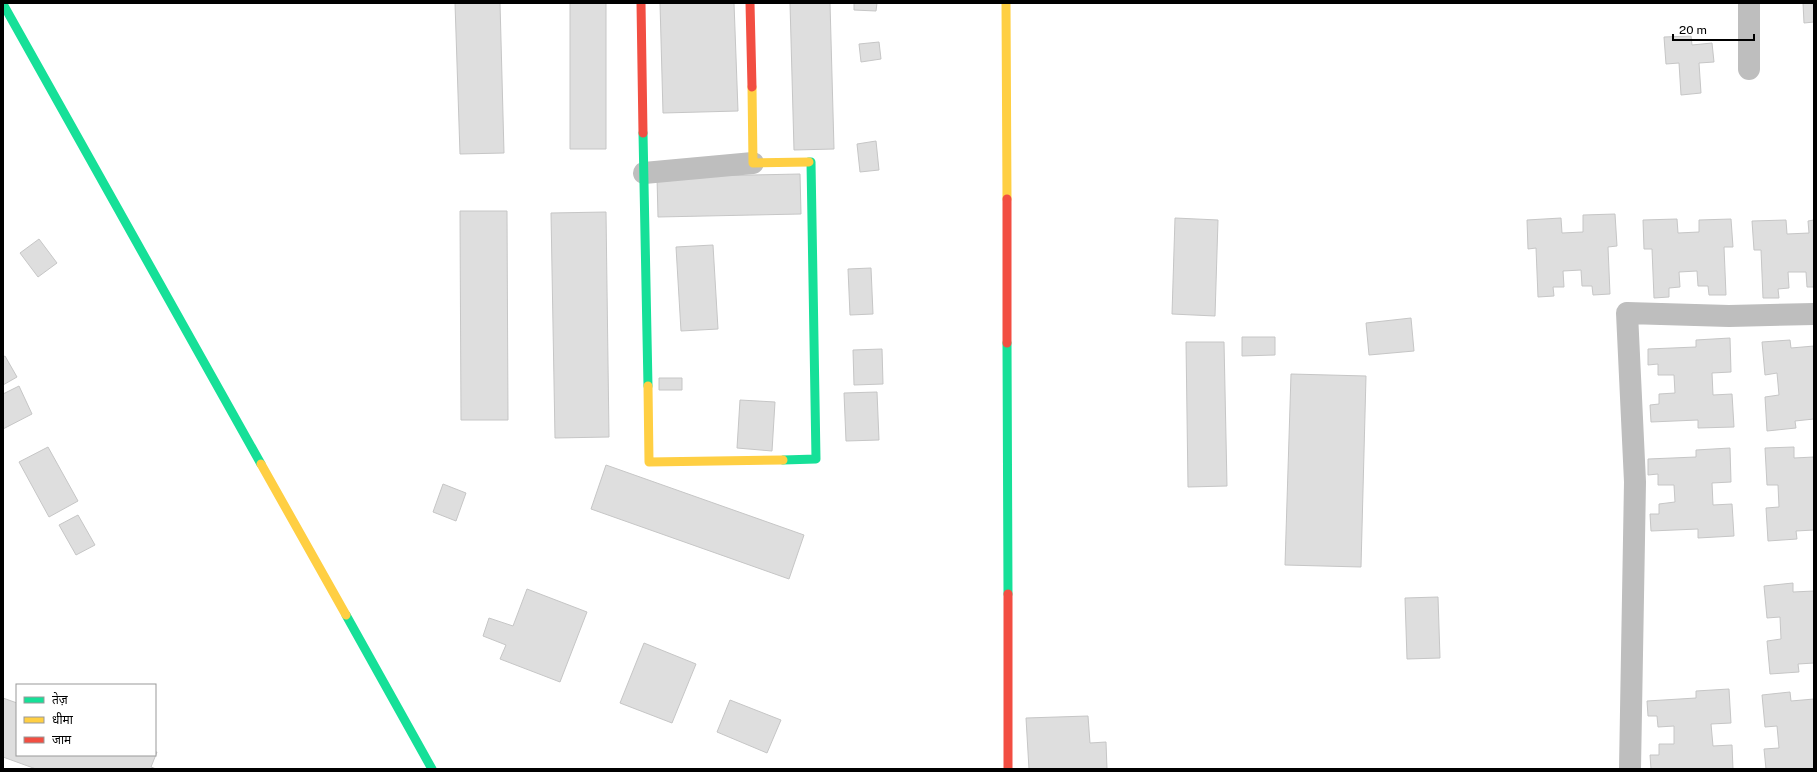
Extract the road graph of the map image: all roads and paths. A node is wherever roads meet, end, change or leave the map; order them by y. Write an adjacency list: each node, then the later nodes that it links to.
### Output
1 (641, 3): 8 (street)
2 (750, 3): 7 (street)
3 (1006, 3): 11 (street)
4 (1749, 3): 6 (street)
5 (3, 4): 10 (street)
6 (1749, 69)
7 (753, 163): 8 (street); 8 (street)
8 (644, 173)
9 (1814, 314): 12 (street)
10 (432, 769)
11 (1008, 769)
12 (1630, 769)

